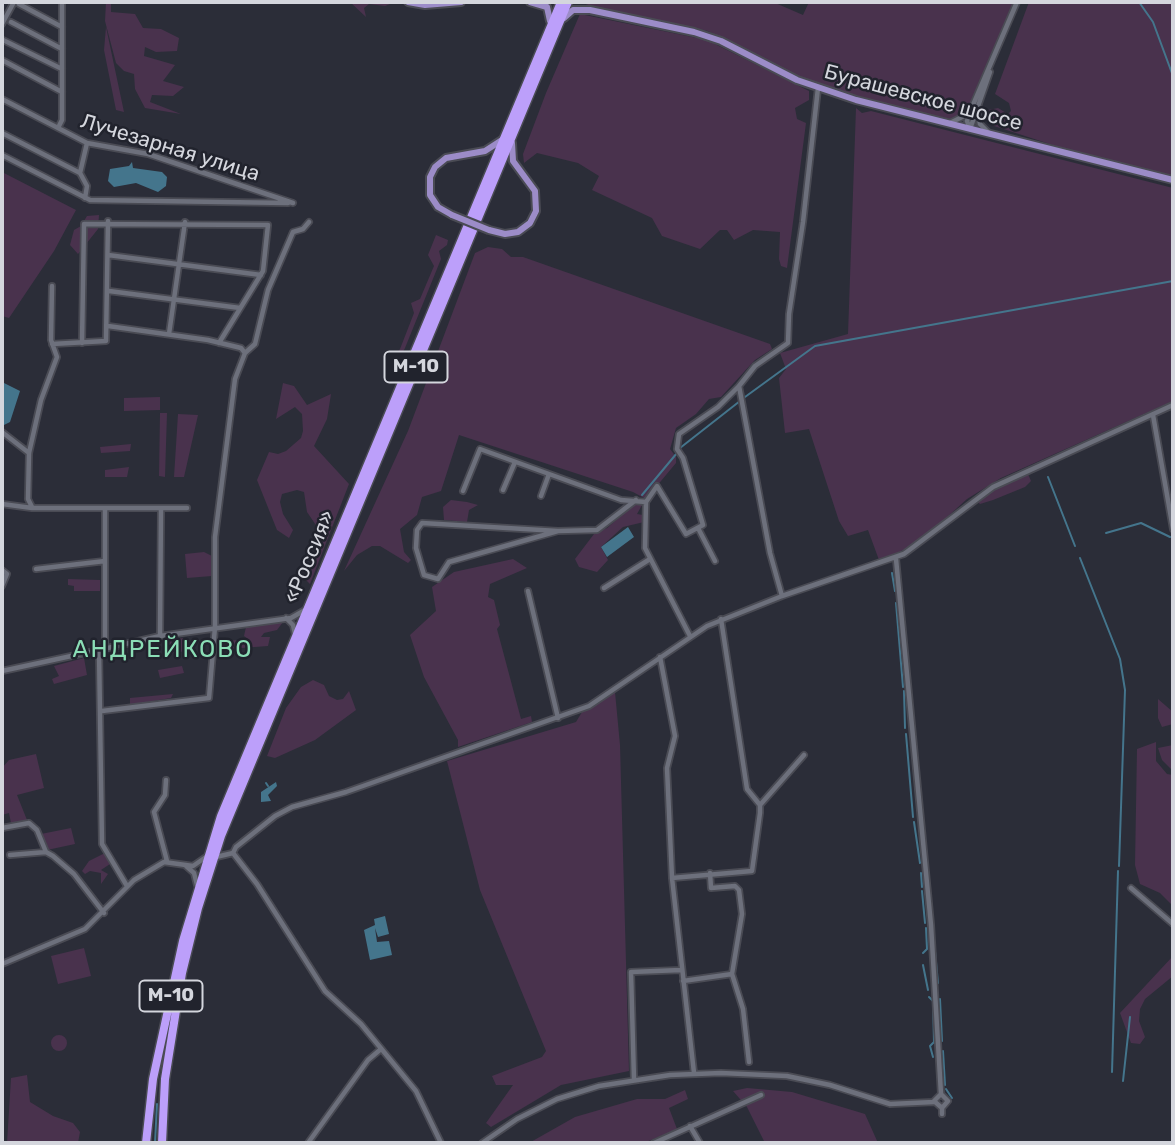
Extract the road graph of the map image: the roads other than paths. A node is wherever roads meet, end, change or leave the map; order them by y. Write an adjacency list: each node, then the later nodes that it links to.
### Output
1 (55, 2): 11 (street)
2 (408, 2): 10 (main road)
3 (461, 2): 10 (main road)
4 (530, 2): 17 (main road)
5 (561, 2): 17 (highway, «Россия» / М-10)
6 (568, 2): 15 (highway, «Россия» / М-10)
7 (577, 2): 12 (main road, Бурашевское шоссе)
8 (1017, 2): 21 (street)
9 (17, 3): 14 (street); 16 (street)
10 (423, 3)
11 (62, 4): 16 (street)
12 (590, 10): 15 (main road); 23 (main road, Бурашевское шоссе)
13 (11, 22): 19 (street)
14 (2, 24)
15 (559, 25): 31 (highway, «Россия» / М-10)
16 (62, 27): 19 (street)
17 (547, 36): 31 (highway, «Россия» / М-10)
18 (4, 40): 22 (street)
19 (62, 48): 22 (street)
20 (2, 60): 24 (street)
21 (991, 64): 26 (street); 27 (street)
22 (62, 69): 24 (street)
23 (818, 88): 28 (main road, Бурашевское шоссе); 55 (street)
24 (62, 92): 29 (street)
25 (2, 99): 29 (street, Лучезарная улица)
26 (978, 109): 30 (street); 33 (street)
27 (970, 112): 28 (street); 30 (street)
28 (947, 123): 30 (main road, Бурашевское шоссе)
29 (58, 128): 34 (street, Лучезарная улица)
30 (970, 129): 33 (main road, Бурашевское шоссе)
31 (511, 130): 31 (main road, bridge); 85 (highway, «Россия» / М-10); 100 (highway, «Россия» / М-10)
32 (2, 133): 36 (street)
33 (991, 134): 37 (main road, Бурашевское шоссе)
34 (88, 143): 36 (street); 38 (street, Лучезарная улица)
35 (2, 155): 38 (street)
36 (80, 173): 38 (street)
37 (1173, 180)
38 (85, 198)
39 (108, 221): 40 (street); 42 (street); 51 (street)
40 (186, 222): 43 (street); 44 (street)
41 (309, 222): 54 (street)
42 (108, 255): 43 (street); 46 (street)
43 (179, 264): 44 (street); 47 (street)
44 (261, 275): 48 (street)
45 (52, 286): 53 (street)
46 (109, 291): 47 (street); 49 (street)
47 (174, 299): 48 (street); 50 (street)
48 (240, 308): 52 (street)
49 (108, 326): 50 (street); 51 (street)
50 (169, 334): 52 (street)
51 (82, 343): 53 (street)
52 (219, 343): 54 (street)
53 (52, 344): 59 (street)
54 (245, 353): 88 (street)
55 (739, 386): 72 (street); 84 (street)
56 (1173, 405): 57 (street)
57 (1153, 415): 73 (street); 75 (street)
58 (2, 432): 59 (street)
59 (29, 453): 68 (street)
60 (514, 462): 61 (street); 62 (street); 63 (street)
61 (549, 474): 64 (street); 65 (street)
62 (503, 490)
63 (463, 491)
64 (541, 496)
65 (636, 500): 66 (street); 74 (street)
66 (646, 502): 72 (street); 76 (street)
67 (2, 504): 68 (street)
68 (32, 508): 69 (street)
69 (105, 508): 70 (street); 77 (street)
70 (162, 508): 71 (street); 89 (street)
71 (187, 508)
72 (698, 528): 78 (street)
73 (1173, 529)
74 (558, 531): 74 (street)
75 (897, 558): 84 (street); 125 (street)
76 (650, 559): 82 (street); 90 (street)
77 (105, 561): 79 (street); 92 (street)
78 (715, 561)
79 (36, 569)
80 (2, 570): 81 (street)
81 (2, 586)
82 (604, 588)
83 (528, 591): 96 (street)
84 (782, 596): 87 (street)
85 (309, 606): 86 (street); 91 (highway, «Россия» / М-10)
86 (285, 618): 88 (street); 91 (street)
87 (721, 619): 90 (street); 99 (street)
88 (213, 629): 89 (street); 95 (street)
89 (160, 636): 92 (street)
90 (690, 636): 93 (street)
91 (295, 637): 106 (highway, «Россия» / М-10)
92 (102, 649): 94 (street); 95 (street)
93 (660, 657): 96 (street); 110 (street)
94 (2, 671)
95 (102, 711): 111 (street)
96 (558, 718): 104 (street)
97 (804, 755): 99 (street)
98 (166, 780): 107 (street)
99 (760, 805): 109 (street)
100 (232, 807): 102 (highway); 118 (highway, «Россия» / М-10)
101 (2, 828): 103 (street)
102 (222, 840): 104 (street); 106 (highway)
103 (46, 852): 105 (street); 114 (street)
104 (232, 853): 106 (street); 121 (street)
105 (10, 855)
106 (212, 855): 108 (street); 113 (highway, «Россия» / М-10); 118 (highway)
107 (167, 861): 108 (street); 111 (street)
108 (185, 866): 113 (street)
109 (710, 873): 110 (street); 119 (street)
110 (672, 878): 117 (street)
111 (127, 886): 114 (street)
112 (1131, 888): 115 (street)
113 (197, 891): 131 (highway, «Россия» / М-10)
114 (104, 913): 116 (street)
115 (1173, 924)
116 (2, 964)
117 (681, 970): 120 (street); 124 (street)
118 (182, 973): 132 (highway, «Россия» / М-10)
119 (732, 974): 120 (street); 122 (street)
120 (683, 981): 123 (street)
121 (381, 1049): 133 (street); 134 (street)
122 (749, 1062)
123 (694, 1073): 124 (street); 127 (street)
124 (634, 1080): 135 (street)
125 (941, 1094): 127 (street); 128 (street)
126 (761, 1095): 130 (street)
127 (934, 1102): 128 (street)
128 (948, 1102): 129 (street)
129 (955, 1103)
130 (690, 1126): 136 (street); 137 (street)
131 (146, 1143)
132 (162, 1143)
133 (308, 1143)
134 (440, 1143)
135 (482, 1143)
136 (654, 1143)
137 (700, 1143)

